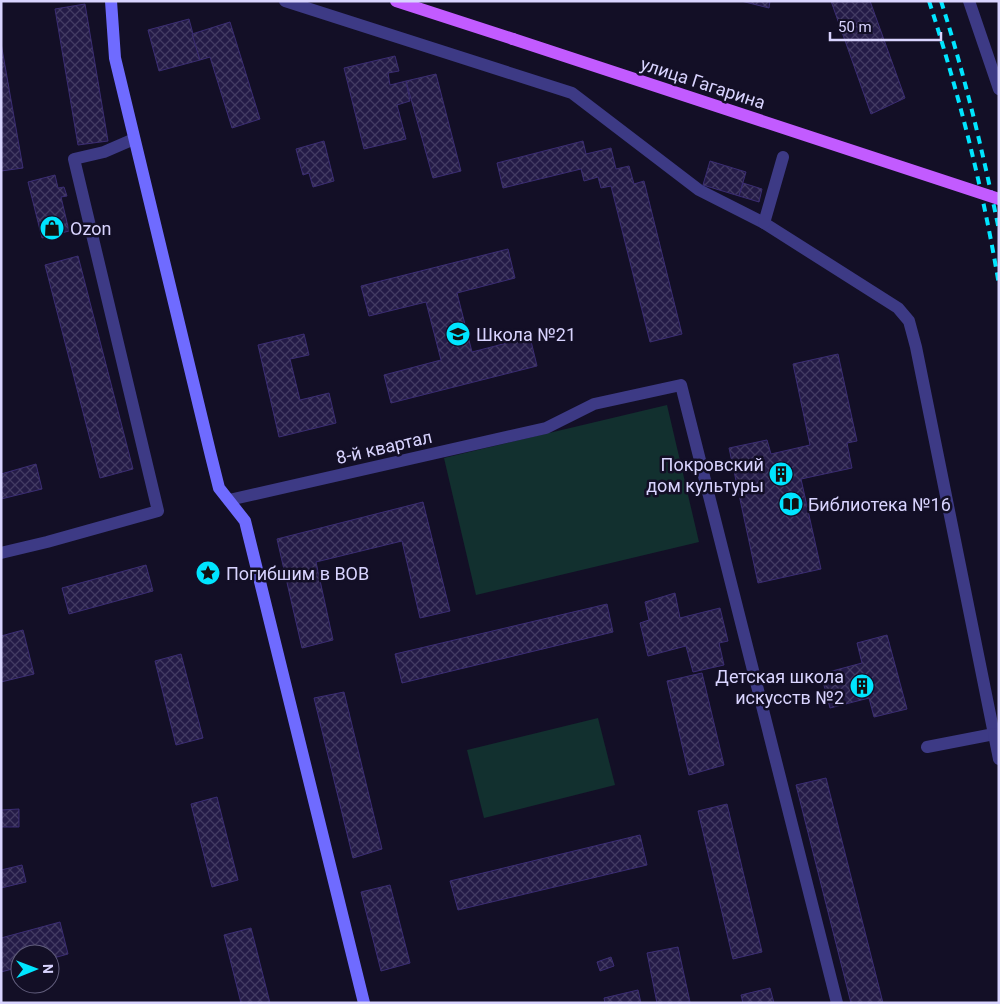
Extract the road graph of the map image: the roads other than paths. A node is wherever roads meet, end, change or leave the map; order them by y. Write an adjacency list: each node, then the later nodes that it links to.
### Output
1 (111, 1): 6 (street)
2 (285, 1): 9 (street)
3 (396, 1): 8 (main road, улица Гагарина, bridge)
4 (969, 1): 5 (street)
5 (999, 89)
6 (134, 138): 10 (street); 11 (street)
7 (783, 157): 9 (street)
8 (999, 199)
9 (764, 223): 12 (street)
10 (229, 500): 15 (street); 16 (street, 8-й квартал)
11 (1, 553)
12 (994, 734): 13 (street); 14 (street)
13 (928, 747)
14 (999, 759)
15 (364, 1003)
16 (837, 1003)

